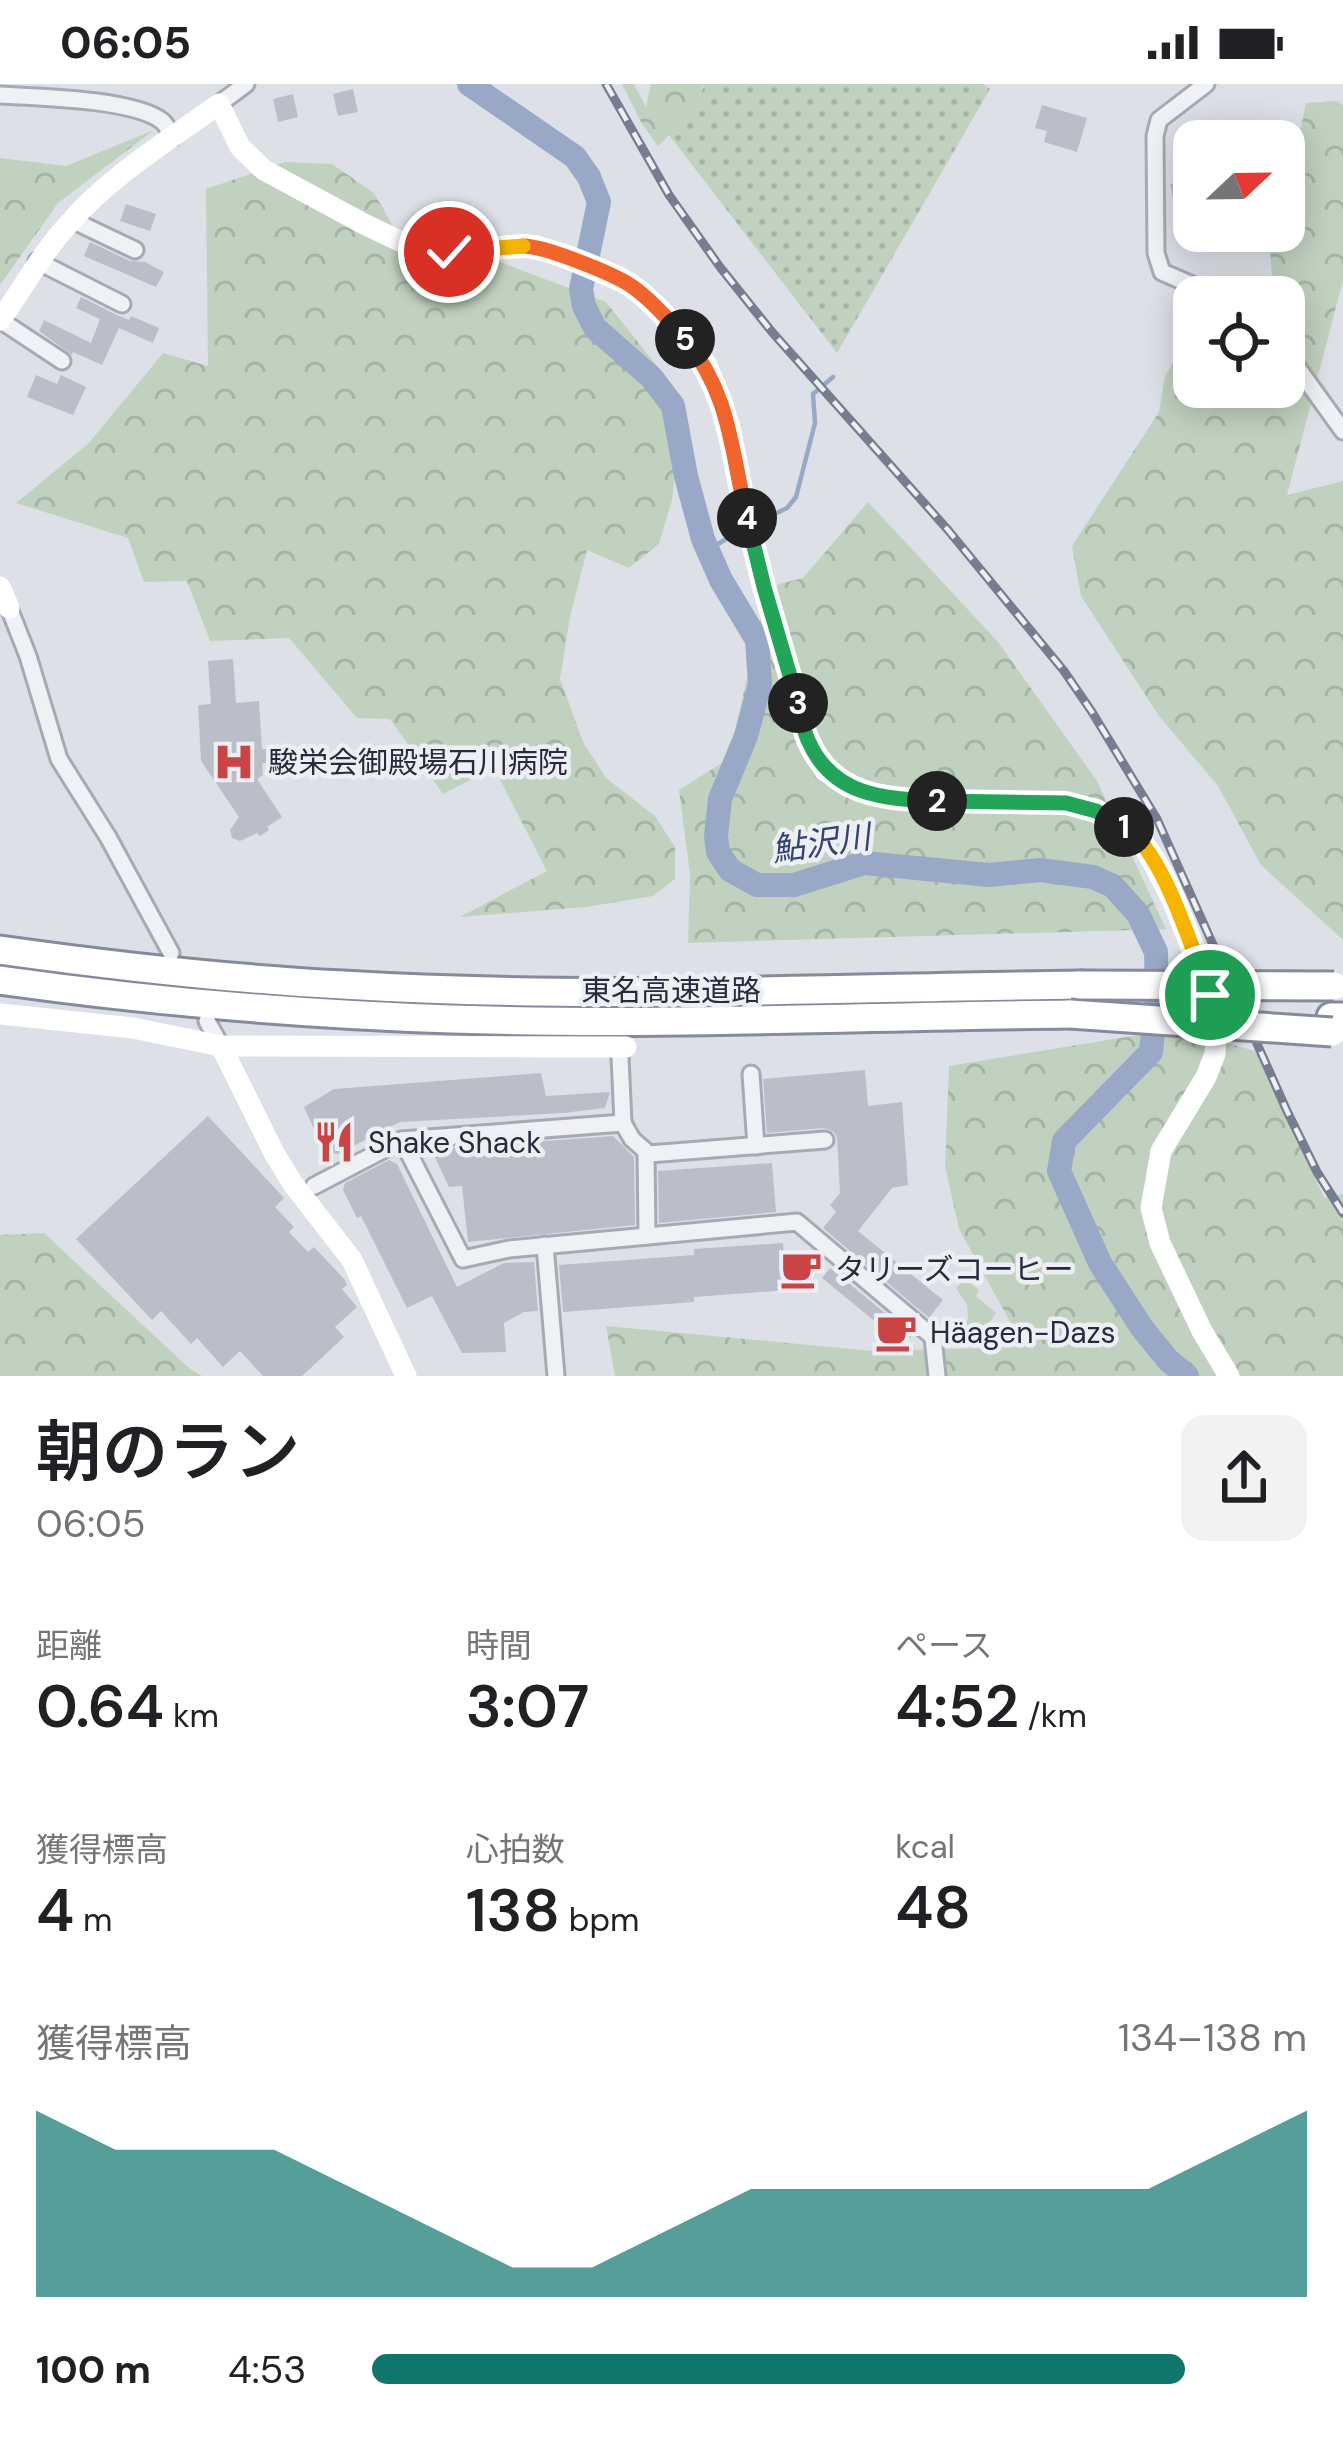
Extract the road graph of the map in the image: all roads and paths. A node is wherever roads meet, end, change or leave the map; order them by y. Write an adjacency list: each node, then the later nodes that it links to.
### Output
1 (246, 84): 4 (street)
2 (1206, 84): 9 (street)
3 (0, 94): 5 (street)
4 (218, 104): 5 (street); 37 (street)
5 (173, 137): 6 (street)
6 (72, 220): 7 (street); 8 (street)
7 (135, 250)
8 (37, 261): 10 (street); 11 (street)
9 (1173, 277)
10 (122, 304)
11 (3, 309): 12 (street)
12 (62, 361)
13 (1305, 378): 14 (street)
14 (1343, 430)
15 (4, 597): 17 (street)
16 (0, 950): 19 (highway, 東名高速道路, bridge)
17 (171, 953)
18 (0, 980): 22 (highway, 東名高速道路, bridge)
19 (1338, 986)
20 (0, 1014): 23 (street)
21 (207, 1021): 23 (street)
22 (1337, 1025)
23 (220, 1046): 24 (street); 34 (street)
24 (623, 1052): 26 (street)
25 (751, 1074): 29 (street)
26 (623, 1124): 27 (street); 30 (street)
27 (403, 1140): 31 (street); 33 (street)
28 (825, 1140): 29 (street)
29 (756, 1145): 30 (street)
30 (646, 1152): 32 (street)
31 (314, 1186)
32 (647, 1236): 33 (street); 36 (street)
33 (545, 1246): 35 (street)
34 (406, 1376)
35 (556, 1376)
36 (937, 1376)
37 (1229, 1376)

